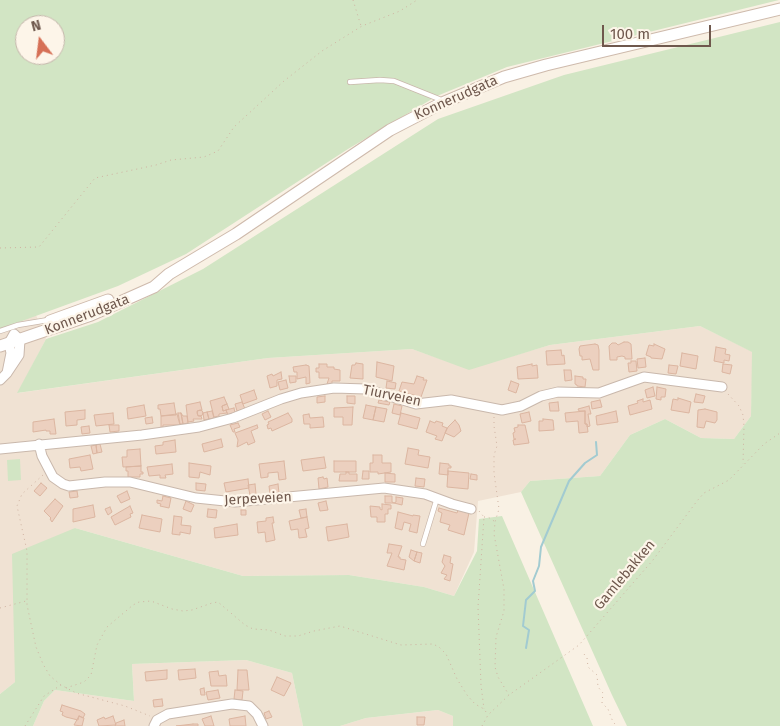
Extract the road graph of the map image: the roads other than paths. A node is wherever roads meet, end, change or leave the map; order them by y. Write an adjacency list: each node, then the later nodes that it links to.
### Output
1 (780, 9): 3 (main road, Konnerudgata)
2 (350, 82): 3 (lane)
3 (442, 103): 4 (main road, Konnerudgata)
4 (169, 274): 5 (main road, Konnerudgata); 7 (main road, Konnerudgata)
5 (55, 320): 6 (lane); 7 (main road, Konnerudgata)
6 (0, 331)
7 (9, 340): 8 (street)
8 (0, 380)
9 (722, 387): 10 (street, Tiurveien)
10 (39, 444): 11 (street, Tiurveien); 12 (street, Jerpeveien)
11 (0, 450)
12 (437, 498): 13 (street, Jerpeveien); 14 (lane)
13 (471, 509)
14 (423, 544)
15 (156, 723): 16 (street)
16 (263, 726)

